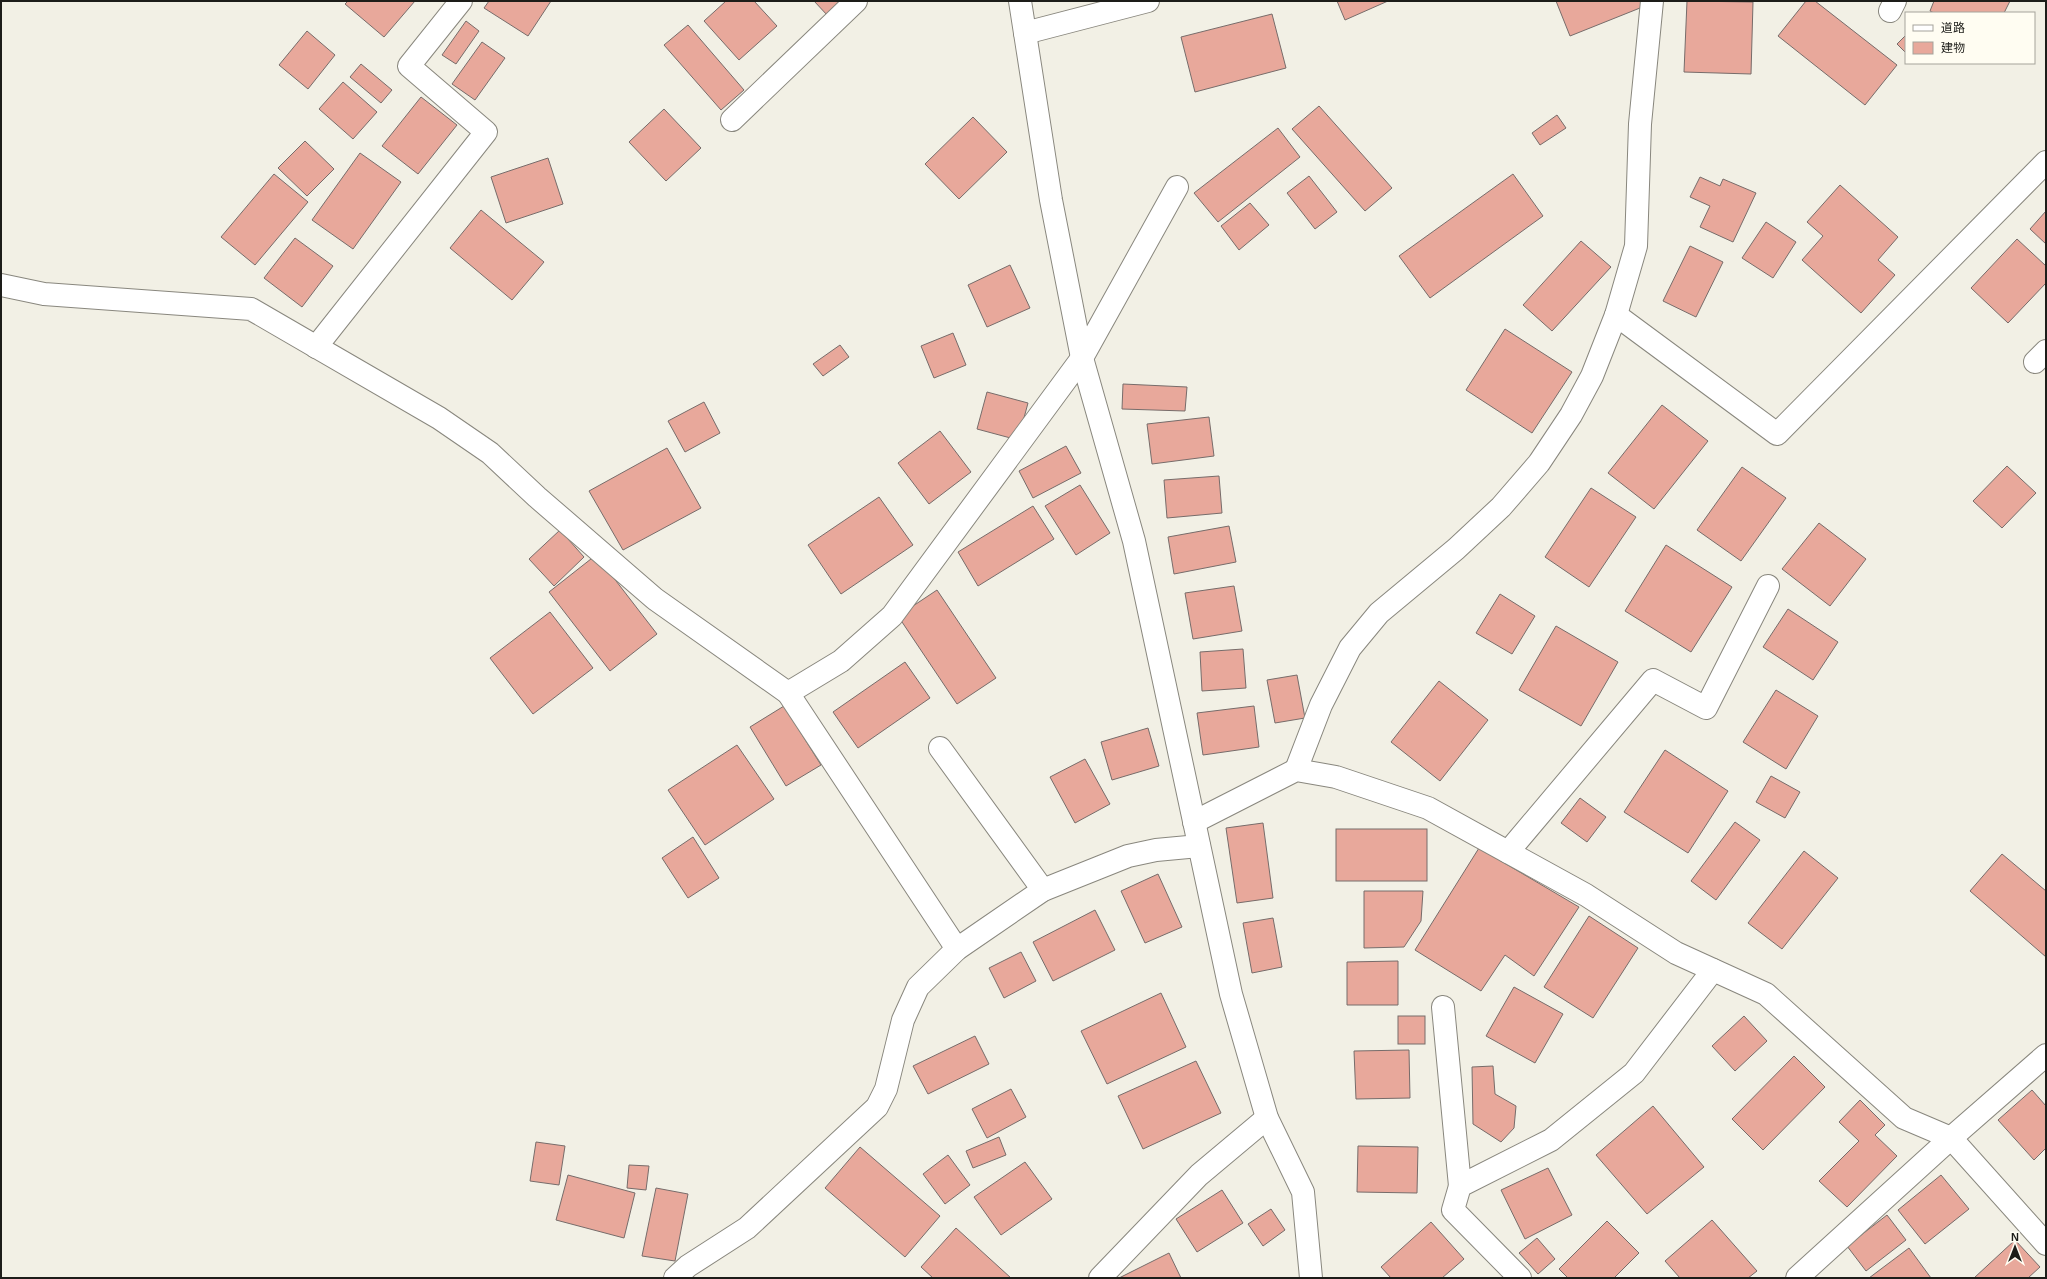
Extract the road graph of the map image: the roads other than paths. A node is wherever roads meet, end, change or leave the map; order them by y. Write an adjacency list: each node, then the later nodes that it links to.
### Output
1 (461, 1): 12 (street)
2 (856, 1): 7 (street)
3 (1020, 1): 6 (street)
4 (1148, 1): 6 (street)
5 (1652, 1): 11 (street)
6 (1025, 33): 13 (street)
7 (732, 120)
8 (2046, 162): 11 (street)
9 (1178, 187): 13 (street)
10 (1, 285): 12 (street)
11 (1616, 315): 17 (street)
12 (316, 347): 15 (street)
13 (1082, 358): 15 (street); 18 (street)
14 (1768, 586): 20 (street)
15 (788, 693): 22 (street)
16 (940, 748): 21 (street)
17 (1296, 770): 18 (street); 20 (street)
18 (1194, 822): 19 (street)
19 (1199, 846): 21 (street); 26 (street)
20 (1508, 852): 23 (street)
21 (1042, 890): 22 (street)
22 (956, 949): 30 (street)
23 (1713, 970): 27 (street); 28 (street)
24 (1443, 1007): 28 (street)
25 (2046, 1055): 27 (street)
26 (1267, 1118): 31 (street); 32 (street)
27 (1951, 1138): 29 (street); 34 (street)
28 (1460, 1186): 33 (street)
29 (2046, 1244)
30 (675, 1278)
31 (1100, 1278)
32 (1311, 1278)
33 (1520, 1278)
34 (1797, 1278)

